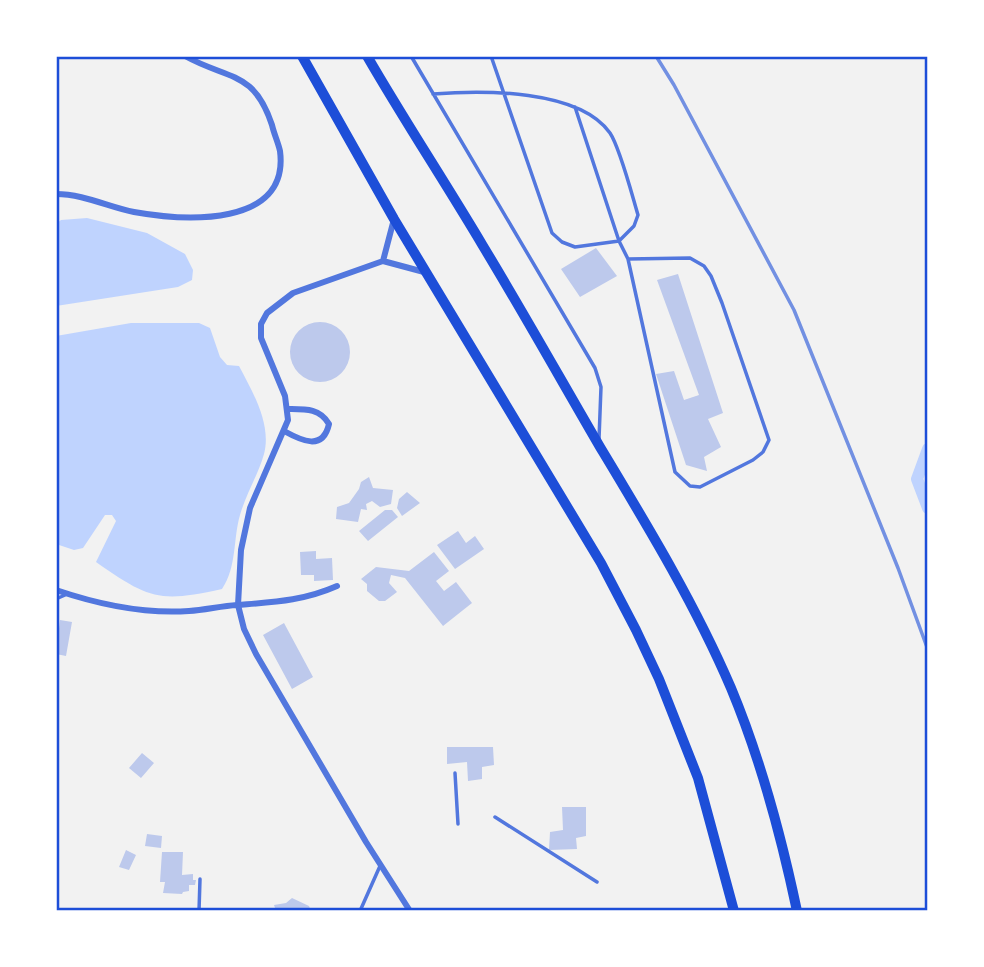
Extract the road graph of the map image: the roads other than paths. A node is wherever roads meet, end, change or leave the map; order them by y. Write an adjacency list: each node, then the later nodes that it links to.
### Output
1 (185, 56): 9 (street)
2 (302, 56): 10 (highway)
3 (368, 56): 17 (highway)
4 (411, 56): 7 (lane)
5 (491, 56): 6 (lane)
6 (504, 91): 7 (lane); 8 (lane); 11 (lane)
7 (433, 94): 17 (lane)
8 (575, 107): 11 (lane); 11 (lane)
9 (56, 194)
10 (394, 219): 13 (street); 14 (highway)
11 (619, 241): 12 (lane)
12 (628, 259): 12 (lane)
13 (383, 261): 14 (street); 15 (street)
14 (428, 273): 32 (highway)
15 (288, 409): 16 (street); 16 (street)
16 (284, 431): 22 (street)
17 (599, 444): 33 (highway)
18 (337, 586): 22 (street)
19 (56, 590): 20 (street)
20 (67, 594): 21 (lane); 22 (street)
21 (56, 600)
22 (238, 605): 26 (street)
23 (455, 773): 25 (lane)
24 (495, 817): 28 (lane)
25 (458, 824)
26 (380, 864): 30 (lane); 31 (street)
27 (200, 879): 29 (lane)
28 (597, 882)
29 (199, 911)
30 (360, 911)
31 (411, 911)
32 (734, 911)
33 (797, 911)

